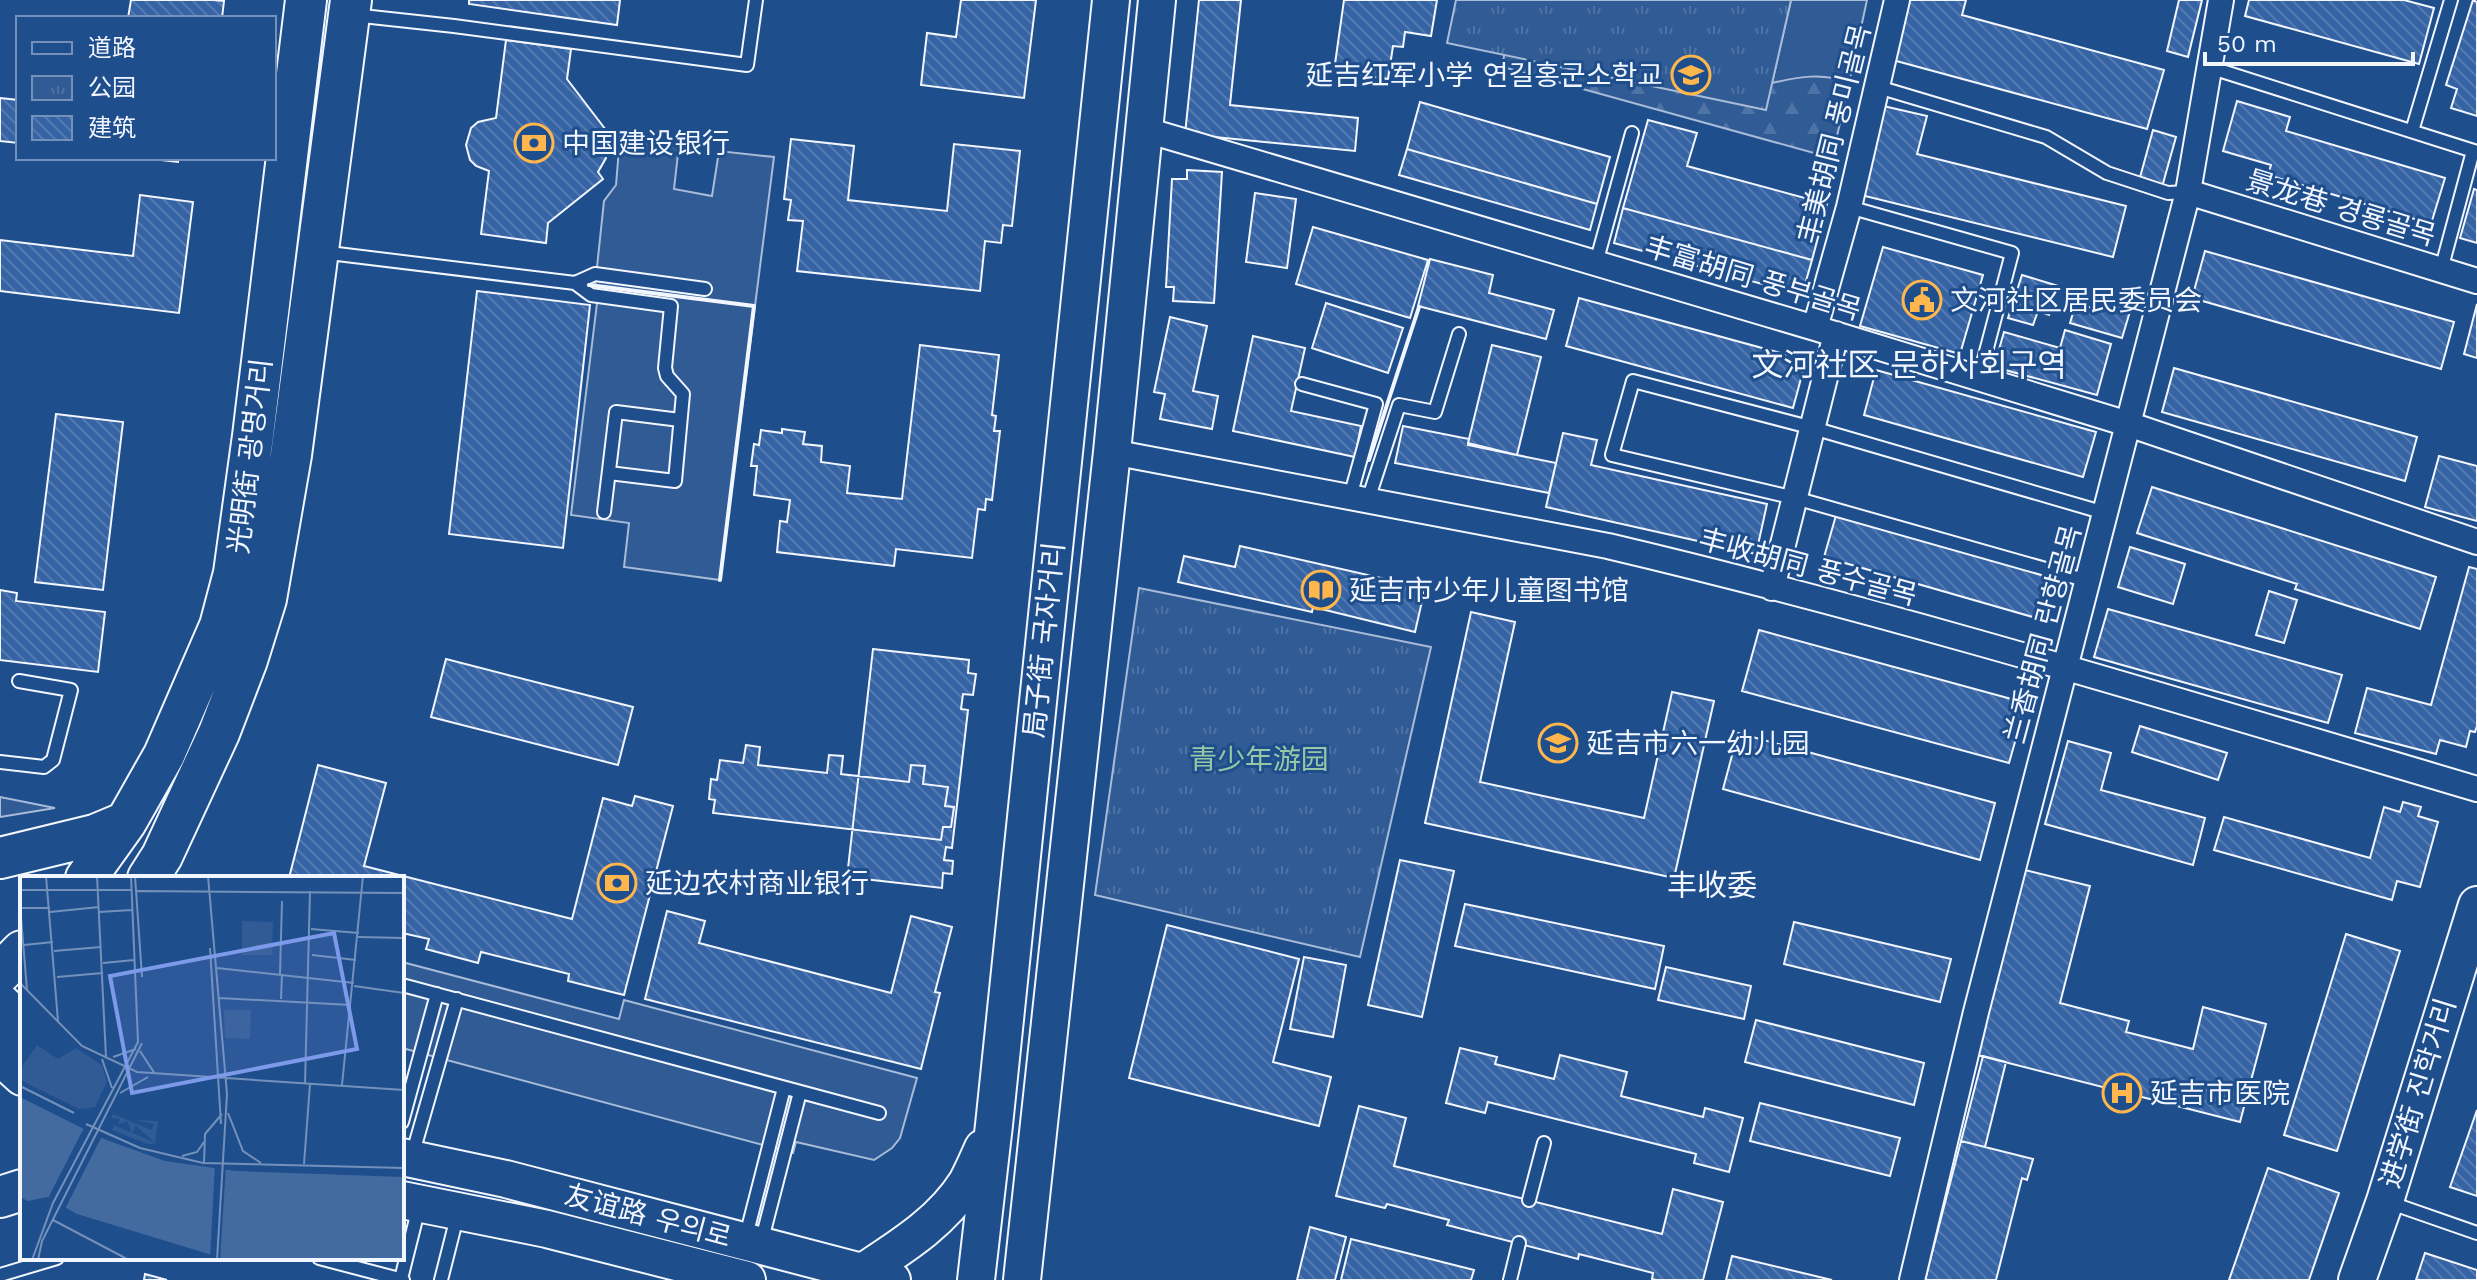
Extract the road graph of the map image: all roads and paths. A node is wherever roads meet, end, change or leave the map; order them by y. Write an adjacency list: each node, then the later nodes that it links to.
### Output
1 (306, 0): 43 (main road, 光明街 광명거리)
2 (756, 0): 8 (lane)
3 (1111, 0): 62 (main road, 局子街 국자거리)
4 (1157, 0): 11 (main road, 局子街 국자거리)
5 (1897, 0): 10 (street, 丰美胡同 풍미골목)
6 (2221, 0): 9 (street, 兰香胡同 란향골목)
7 (2451, 0): 12 (lane)
8 (350, 7): 17 (main road, 光明街 광명거리)
9 (2209, 67): 12 (lane); 15 (street, 兰香胡同 란향골목)
10 (1878, 87): 15 (lane); 16 (street, 丰美胡同 풍미골목)
11 (1146, 130): 18 (street, 丰富胡同 풍부골목); 30 (main road, 局子街 국자거리)
12 (2412, 131): 14 (lane)
13 (1632, 133): 18 (lane)
14 (2475, 151): 19 (lane)
15 (2188, 192): 19 (street, 景龙巷 경룡골목); 28 (street, 兰香胡同 란향골목)
16 (1849, 207): 23 (street, 丰美胡同 풍미골목); 25 (lane)
17 (318, 252): 21 (lane); 45 (main road, 光明街 광명거리)
18 (1596, 263): 23 (street, 丰富胡同 풍부골목)
19 (2441, 270): 20 (street, 景龙巷 경룡골목)
20 (2477, 281)
21 (575, 283): 22 (lane); 27 (lane)
22 (705, 289)
23 (1826, 331): 25 (street, 丰富胡同 풍부골목); 29 (street, 丰美胡同 풍미골목)
24 (1459, 334): 33 (lane)
25 (1979, 378): 28 (street, 丰富胡同 풍부골목)
26 (1302, 384): 33 (lane)
27 (680, 420): 31 (lane); 31 (lane)
28 (2128, 424): 35 (street, 兰香胡同 란향골목); 36 (street, 丰富胡同 풍부골목)
29 (1813, 428): 32 (street, 丰美胡同 풍미골목); 32 (lane); 35 (lane)
30 (1112, 452): 33 (street, 丰收胡同 풍수골목); 82 (main road, 局子街 국자거리)
31 (609, 473): 34 (lane)
32 (1795, 498): 37 (lane); 38 (street, 丰美胡同 풍미골목)
33 (1359, 499): 38 (street, 丰收胡同 풍수골목)
34 (604, 512)
35 (2105, 513): 37 (street, 兰香胡同 란향골목)
36 (2477, 542)
37 (2088, 581): 39 (street, 兰香胡同 란향골목)
38 (1772, 588): 39 (street, 丰收胡同 풍수골목)
39 (2065, 667): 42 (street, 丰收胡同 풍수골목); 84 (street, 兰香胡同 란향골목)
40 (19, 681): 41 (lane)
41 (0, 762)
42 (2477, 789)
43 (126, 822): 44 (main road); 46 (main road, 光明街 광명거리)
44 (0, 858)
45 (157, 871)
46 (87, 876)
47 (2477, 905): 68 (main road, 进学街 진학거리)
48 (20, 953): 49 (main road)
49 (0, 973)
50 (404, 986): 51 (lane)
51 (437, 994): 52 (lane); 61 (lane)
52 (457, 999): 58 (lane); 64 (lane)
53 (0, 1001): 54 (main road)
54 (20, 1020)
55 (20, 1030): 56 (main road)
56 (0, 1055): 57 (main road)
57 (20, 1075)
58 (784, 1088): 59 (lane); 73 (lane)
59 (800, 1092): 60 (lane); 73 (lane)
60 (879, 1113)
61 (404, 1115)
62 (994, 1125): 77 (main road); 81 (main road, 局子街 국자거리)
63 (1544, 1143): 67 (lane)
64 (407, 1158): 73 (main road, 友谊路 우의로)
65 (20, 1191): 66 (main road)
66 (0, 1197)
67 (1529, 1200)
68 (2385, 1201): 71 (lane); 85 (main road, 进学街 진학거리)
69 (411, 1202): 70 (main road, 友谊路 우의로); 78 (lane)
70 (458, 1211): 79 (lane); 80 (main road, 友谊路 우의로)
71 (2477, 1233)
72 (1519, 1243): 83 (lane)
73 (752, 1244): 77 (main road, 友谊路 우의로)
74 (50, 1260): 76 (lane)
75 (327, 1260): 78 (lane)
76 (0, 1275)
77 (878, 1276)
78 (402, 1280)
79 (441, 1280)
80 (747, 1280)
81 (976, 1280)
82 (1022, 1280)
83 (1510, 1280)
84 (1912, 1280)
85 (2357, 1280)

